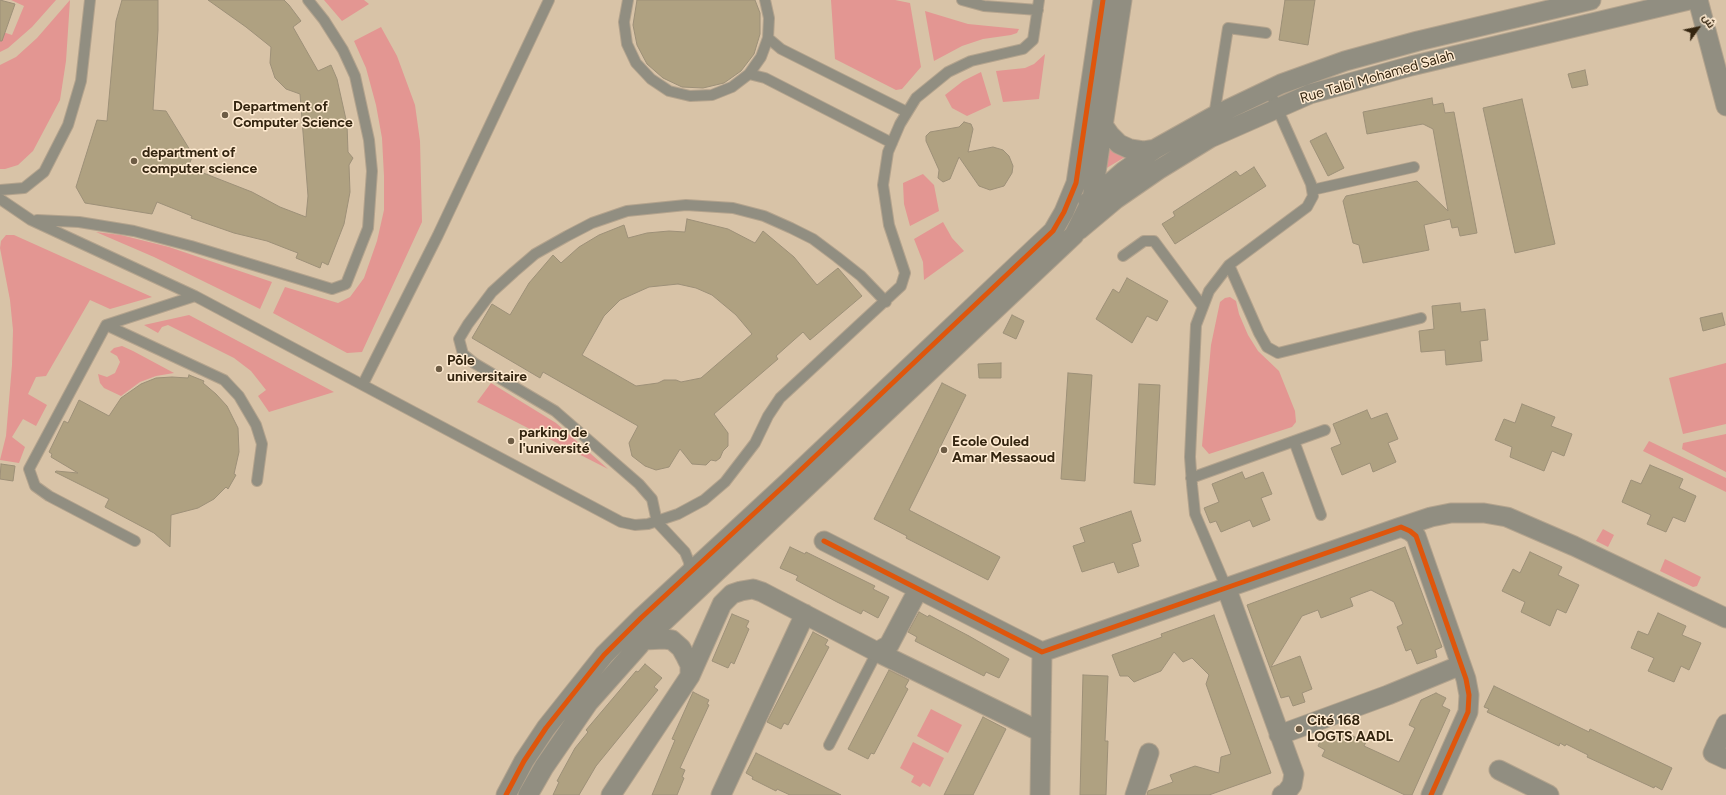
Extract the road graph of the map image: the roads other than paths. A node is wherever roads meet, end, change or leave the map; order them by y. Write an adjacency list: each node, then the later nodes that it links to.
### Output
1 (90, 0): 26 (lane)
2 (308, 0): 31 (lane)
3 (549, 0): 41 (lane)
4 (628, 0): 15 (lane)
5 (765, 0): 14 (lane)
6 (962, 0): 12 (lane)
7 (1103, 0): 25 (street)
8 (1122, 0): 21 (street)
9 (1591, 0): 16 (street, Rue Talbi Mohamed Salah)
10 (1689, 0): 18 (street, Rue Talbi Mohamed Salah)
11 (1698, 0): 17 (street)
12 (1039, 5): 19 (lane)
13 (1266, 33): 20 (lane)
14 (768, 38): 15 (lane); 19 (lane)
15 (749, 74): 22 (lane)
16 (1269, 90): 18 (lane); 20 (street, Rue Talbi Mohamed Salah)
17 (1726, 106)
18 (1277, 108): 27 (lane); 28 (street, Rue Talbi Mohamed Salah)
19 (907, 112): 22 (lane)
20 (1214, 116): 23 (street, Rue Talbi Mohamed Salah)
21 (1103, 125): 23 (street); 30 (street)
22 (892, 143): 37 (lane)
23 (1155, 149): 30 (street, Rue Talbi Mohamed Salah)
24 (1414, 167): 27 (lane)
25 (1076, 183): 30 (street); 32 (street)
26 (0, 190)
27 (1312, 190): 35 (lane)
28 (1123, 195): 30 (street); 33 (street, Rue Talbi Mohamed Salah)
29 (0, 199): 31 (lane)
30 (1092, 199): 32 (street, Rue Talbi Mohamed Salah); 33 (street)
31 (31, 220): 36 (lane)
32 (1053, 231): 52 (street)
33 (1074, 235): 56 (street, Rue Talbi Mohamed Salah)
34 (1122, 256): 38 (lane)
35 (1229, 265): 38 (lane); 39 (lane)
36 (195, 296): 40 (lane); 41 (lane)
37 (886, 302): 47 (lane); 47 (lane)
38 (1203, 307): 44 (lane)
39 (1421, 318)
40 (106, 325): 45 (lane); 49 (lane)
41 (363, 384): 47 (lane)
42 (1325, 430): 43 (lane)
43 (1294, 441): 44 (lane); 46 (lane)
44 (1191, 478): 54 (lane)
45 (257, 481)
46 (1321, 515)
47 (657, 522): 51 (lane)
48 (1408, 532): 54 (street); 58 (street); 63 (street)
49 (135, 541)
50 (824, 541): 55 (street)
51 (685, 552): 52 (lane); 53 (lane)
52 (710, 555): 53 (street)
53 (690, 574): 72 (street)
54 (1226, 587): 62 (street); 67 (street)
55 (918, 590): 61 (street); 62 (street)
56 (679, 607): 59 (street, Rue Talbi Mohamed Salah); 60 (street)
57 (805, 614): 60 (street); 61 (street); 75 (street)
58 (1726, 618)
59 (644, 640): 60 (street); 73 (street, Rue Talbi Mohamed Salah)
60 (690, 643): 64 (street); 64 (street)
61 (877, 652): 66 (street); 68 (lane)
62 (1042, 652): 66 (street)
63 (1461, 665): 67 (street); 79 (street)
64 (690, 676): 74 (street)
65 (1726, 724): 70 (street)
66 (1041, 732): 76 (street)
67 (1279, 735): 78 (street)
68 (829, 746)
69 (1149, 753): 77 (street)
70 (1726, 759)
71 (1499, 770): 80 (street)
72 (506, 795)
73 (528, 795)
74 (610, 795)
75 (721, 795)
76 (1040, 795)
77 (1135, 795)
78 (1282, 795)
79 (1432, 795)
80 (1549, 795)

